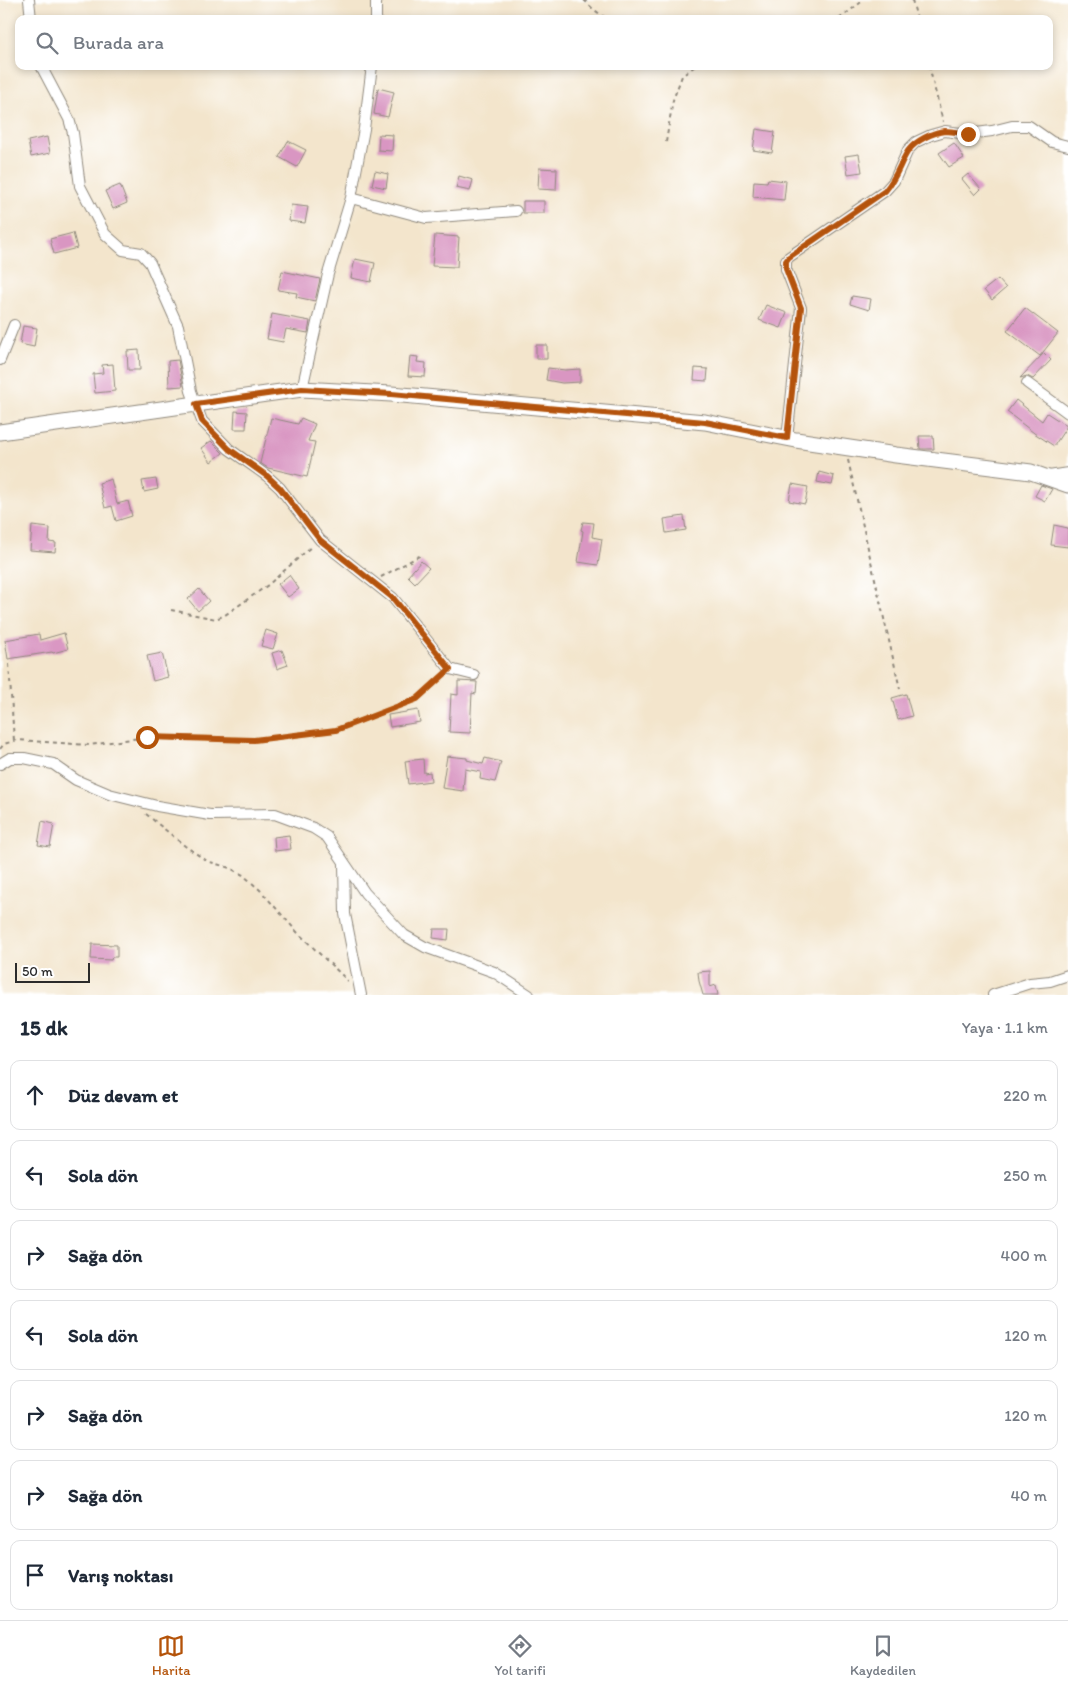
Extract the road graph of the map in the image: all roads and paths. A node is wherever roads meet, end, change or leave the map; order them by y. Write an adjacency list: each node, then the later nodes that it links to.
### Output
1 (28, 0): 6 (street)
2 (376, 0): 7 (street)
3 (584, 0): 8 (path)
4 (864, 0): 9 (path)
5 (912, 0): 10 (path)
6 (30, 15)
7 (376, 15)
8 (601, 15)
9 (844, 15)
10 (916, 15)
11 (43, 70): 24 (street)
12 (371, 70): 18 (street)
13 (690, 70): 16 (path)
14 (930, 70): 15 (path)
15 (945, 131): 17 (street); 27 (street)
16 (666, 142)
17 (1068, 146)
18 (351, 198): 19 (street); 23 (street)
19 (516, 211)
20 (14, 325): 21 (street)
21 (0, 360)
22 (1027, 383): 25 (street)
23 (302, 389): 24 (street); 27 (street)
24 (196, 404): 26 (street); 32 (street)
25 (1068, 413)
26 (0, 432)
27 (787, 438): 28 (street)
28 (846, 448): 30 (street); 39 (path)
29 (1068, 473): 30 (street)
30 (1046, 477): 31 (street)
31 (1068, 485)
32 (320, 540): 34 (street); 35 (path)
33 (421, 555): 34 (path)
34 (373, 582): 37 (street)
35 (171, 610)
36 (9, 664): 40 (path)
37 (450, 669): 38 (street); 40 (path)
38 (474, 675)
39 (900, 690)
40 (14, 741): 41 (path)
41 (0, 748)
42 (0, 764): 44 (street)
43 (145, 813): 46 (path)
44 (344, 863): 46 (street); 47 (street)
45 (1068, 975): 48 (street)
46 (361, 994)
47 (529, 995)
48 (993, 995)

